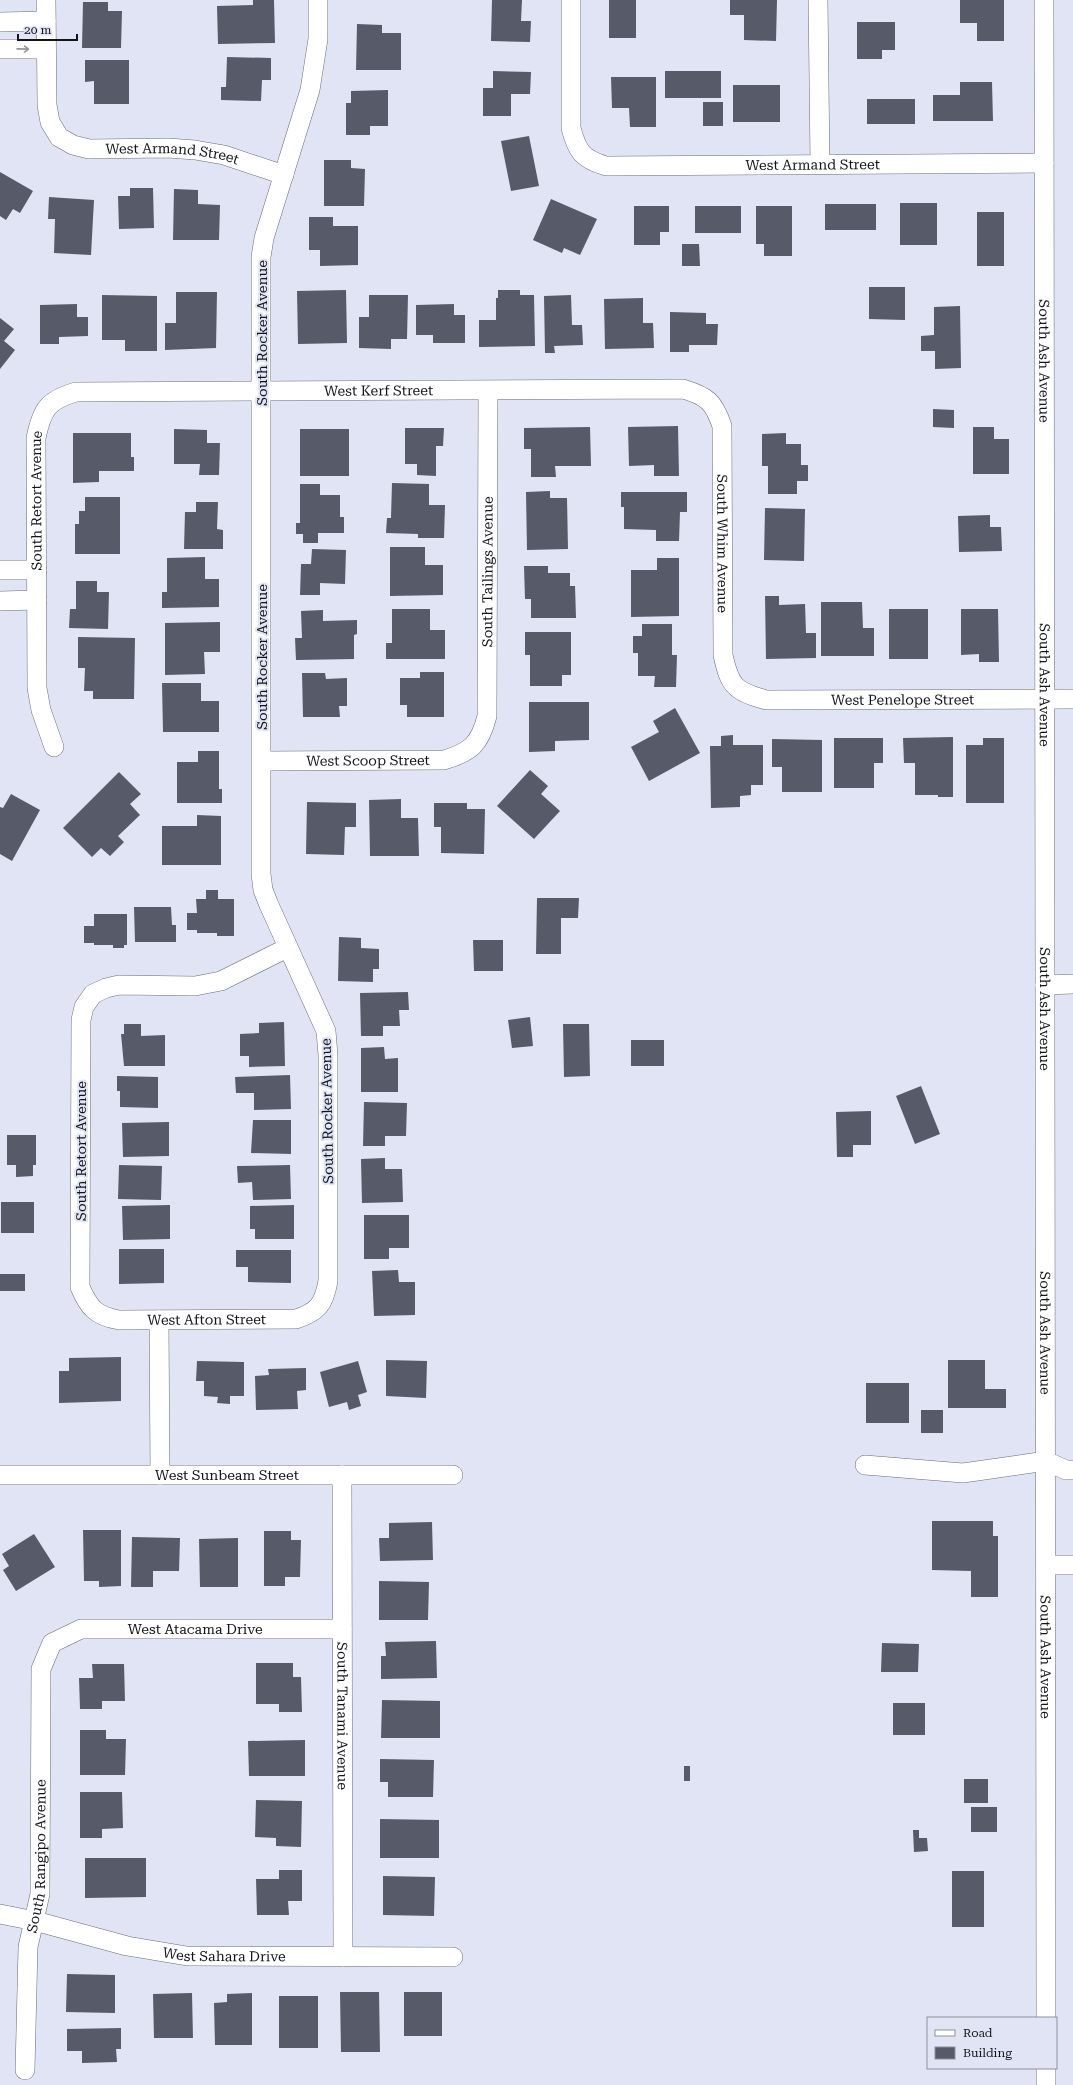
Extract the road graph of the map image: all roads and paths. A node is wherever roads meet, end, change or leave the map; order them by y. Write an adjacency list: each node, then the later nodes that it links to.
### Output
1 (46, 0): 6 (street)
2 (318, 0): 12 (street, South Rocker Avenue)
3 (571, 0): 11 (street, West Armand Street)
4 (818, 0): 11 (street)
5 (1044, 0): 10 (street, South Ash Avenue)
6 (46, 21): 7 (street); 9 (street)
7 (0, 22)
8 (0, 49): 9 (street, one-way to 9)
9 (46, 49): 12 (street, West Armand Street)
10 (1044, 163): 11 (street, West Armand Street); 22 (street, South Ash Avenue)
11 (820, 164)
12 (284, 175): 14 (street, South Rocker Avenue)
13 (488, 390): 14 (street, West Kerf Street); 15 (street, West Kerf Street); 25 (street, South Tailings Avenue)
14 (262, 392): 16 (street, West Kerf Street); 26 (street, South Rocker Avenue)
15 (710, 400): 21 (street, South Whim Avenue)
16 (48, 404): 18 (street, South Retort Avenue)
17 (0, 570): 18 (street)
18 (37, 570): 19 (street, South Retort Avenue)
19 (37, 600): 20 (street); 24 (street, South Retort Avenue)
20 (0, 601)
21 (735, 688): 22 (street, West Penelope Street)
22 (1045, 699): 23 (street, West Penelope Street); 29 (street, South Ash Avenue)
23 (1073, 699)
24 (54, 747)
25 (472, 749): 26 (street, West Scoop Street)
26 (262, 761): 27 (street, South Rocker Avenue)
27 (287, 948): 30 (street, South Rocker Avenue); 31 (street, South Retort Avenue)
28 (1073, 984): 29 (street)
29 (1045, 985): 33 (street, South Ash Avenue)
30 (320, 1306): 32 (street, West Afton Street)
31 (92, 1308): 32 (street, West Afton Street)
32 (159, 1320): 38 (street)
33 (1046, 1461): 34 (street); 35 (street); 40 (street, South Ash Avenue)
34 (864, 1465)
35 (1073, 1470)
36 (453, 1474): 39 (street, West Sunbeam Street)
37 (0, 1475): 38 (street, West Sunbeam Street)
38 (160, 1475): 39 (street, West Sunbeam Street)
39 (342, 1475): 42 (street, South Tanami Avenue)
40 (1046, 1565): 41 (street); 48 (street, South Ash Avenue)
41 (1073, 1565)
42 (342, 1629): 43 (street, West Atacama Drive); 46 (street, South Tanami Avenue)
43 (52, 1643): 45 (street, South Rangipo Avenue)
44 (0, 1914): 45 (street, West Sahara Drive)
45 (35, 1921): 46 (street, West Sahara Drive); 50 (street, South Rangipo Avenue)
46 (343, 1957): 47 (street, West Sahara Drive)
47 (453, 1957)
48 (1046, 2017)
49 (1046, 2069): 51 (street)
50 (26, 2070)
51 (1046, 2085)

